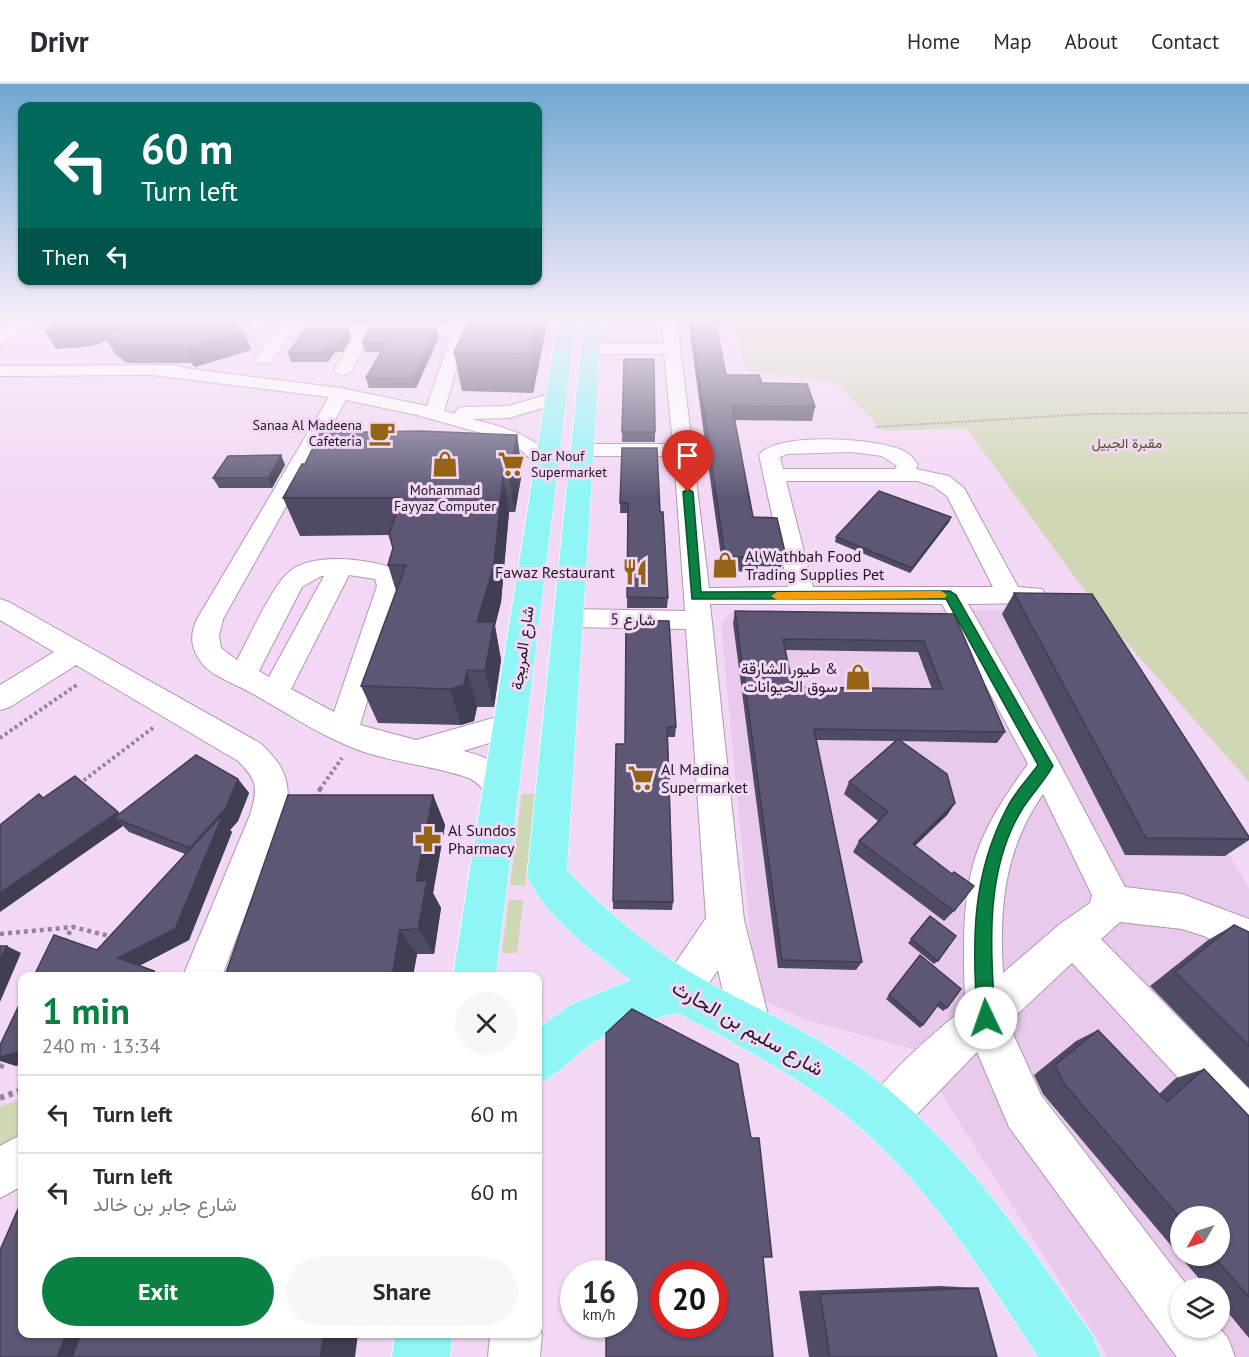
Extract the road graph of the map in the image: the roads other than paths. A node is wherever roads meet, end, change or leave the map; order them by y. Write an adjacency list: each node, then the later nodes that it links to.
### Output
1 (248, 379): 7 (street)
2 (343, 379): 7 (street)
3 (445, 379): 9 (street)
4 (559, 379): 8 (main road, شارع المريجة)
5 (589, 379): 10 (main road)
6 (676, 379): 11 (street)
7 (340, 385): 9 (street); 20 (street)
8 (556, 398): 9 (street); 12 (main road, شارع المريجة)
9 (434, 413): 12 (street)
10 (583, 450): 11 (street); 18 (main road)
11 (684, 450): 17 (street)
12 (547, 464): 21 (main road, شارع المريجة)
13 (340, 569): 20 (street); 22 (street); 25 (street)
14 (950, 595): 15 (street, شارع 5); 15 (street, شارع 5); 27 (street)
15 (803, 596): 17 (street, شارع 5)
16 (0, 608): 19 (street)
17 (697, 608): 18 (street, شارع 5); 31 (street)
18 (569, 618): 28 (main road)
19 (75, 652): 23 (street); 34 (street)
20 (242, 677): 22 (street)
21 (518, 679): 24 (main road, شارع المريجة); 28 (main road)
22 (274, 694): 25 (street)
23 (0, 699)
24 (511, 725): 26 (street); 29 (main road, شارع المريجة)
25 (350, 734): 26 (street)
26 (417, 752): 29 (street)
27 (1045, 766): 30 (street); 37 (street)
28 (556, 770): 36 (main road, شارع سليم بن الحارث)
29 (501, 788): 35 (main road, شارع المريجة)
30 (1109, 905): 32 (street); 33 (street)
31 (725, 920): 36 (street); 38 (street)
32 (1073, 937): 37 (street); 41 (street)
33 (1249, 939)
34 (205, 972)
35 (475, 972)
36 (680, 991): 38 (main road, شارع سليم بن الحارث); 39 (main road)
37 (986, 1018): 40 (street); 44 (street)
38 (751, 1027): 40 (main road, شارع سليم بن الحارث)
39 (542, 1057)
40 (884, 1116): 50 (main road, شارع سليم بن الحارث)
41 (1249, 1121)
42 (18, 1160): 43 (street)
43 (0, 1175)
44 (1170, 1306)
45 (423, 1338): 48 (main road)
46 (516, 1338): 49 (street)
47 (1195, 1338): 51 (street)
48 (421, 1357)
49 (514, 1357)
50 (1072, 1357)
51 (1209, 1357)

